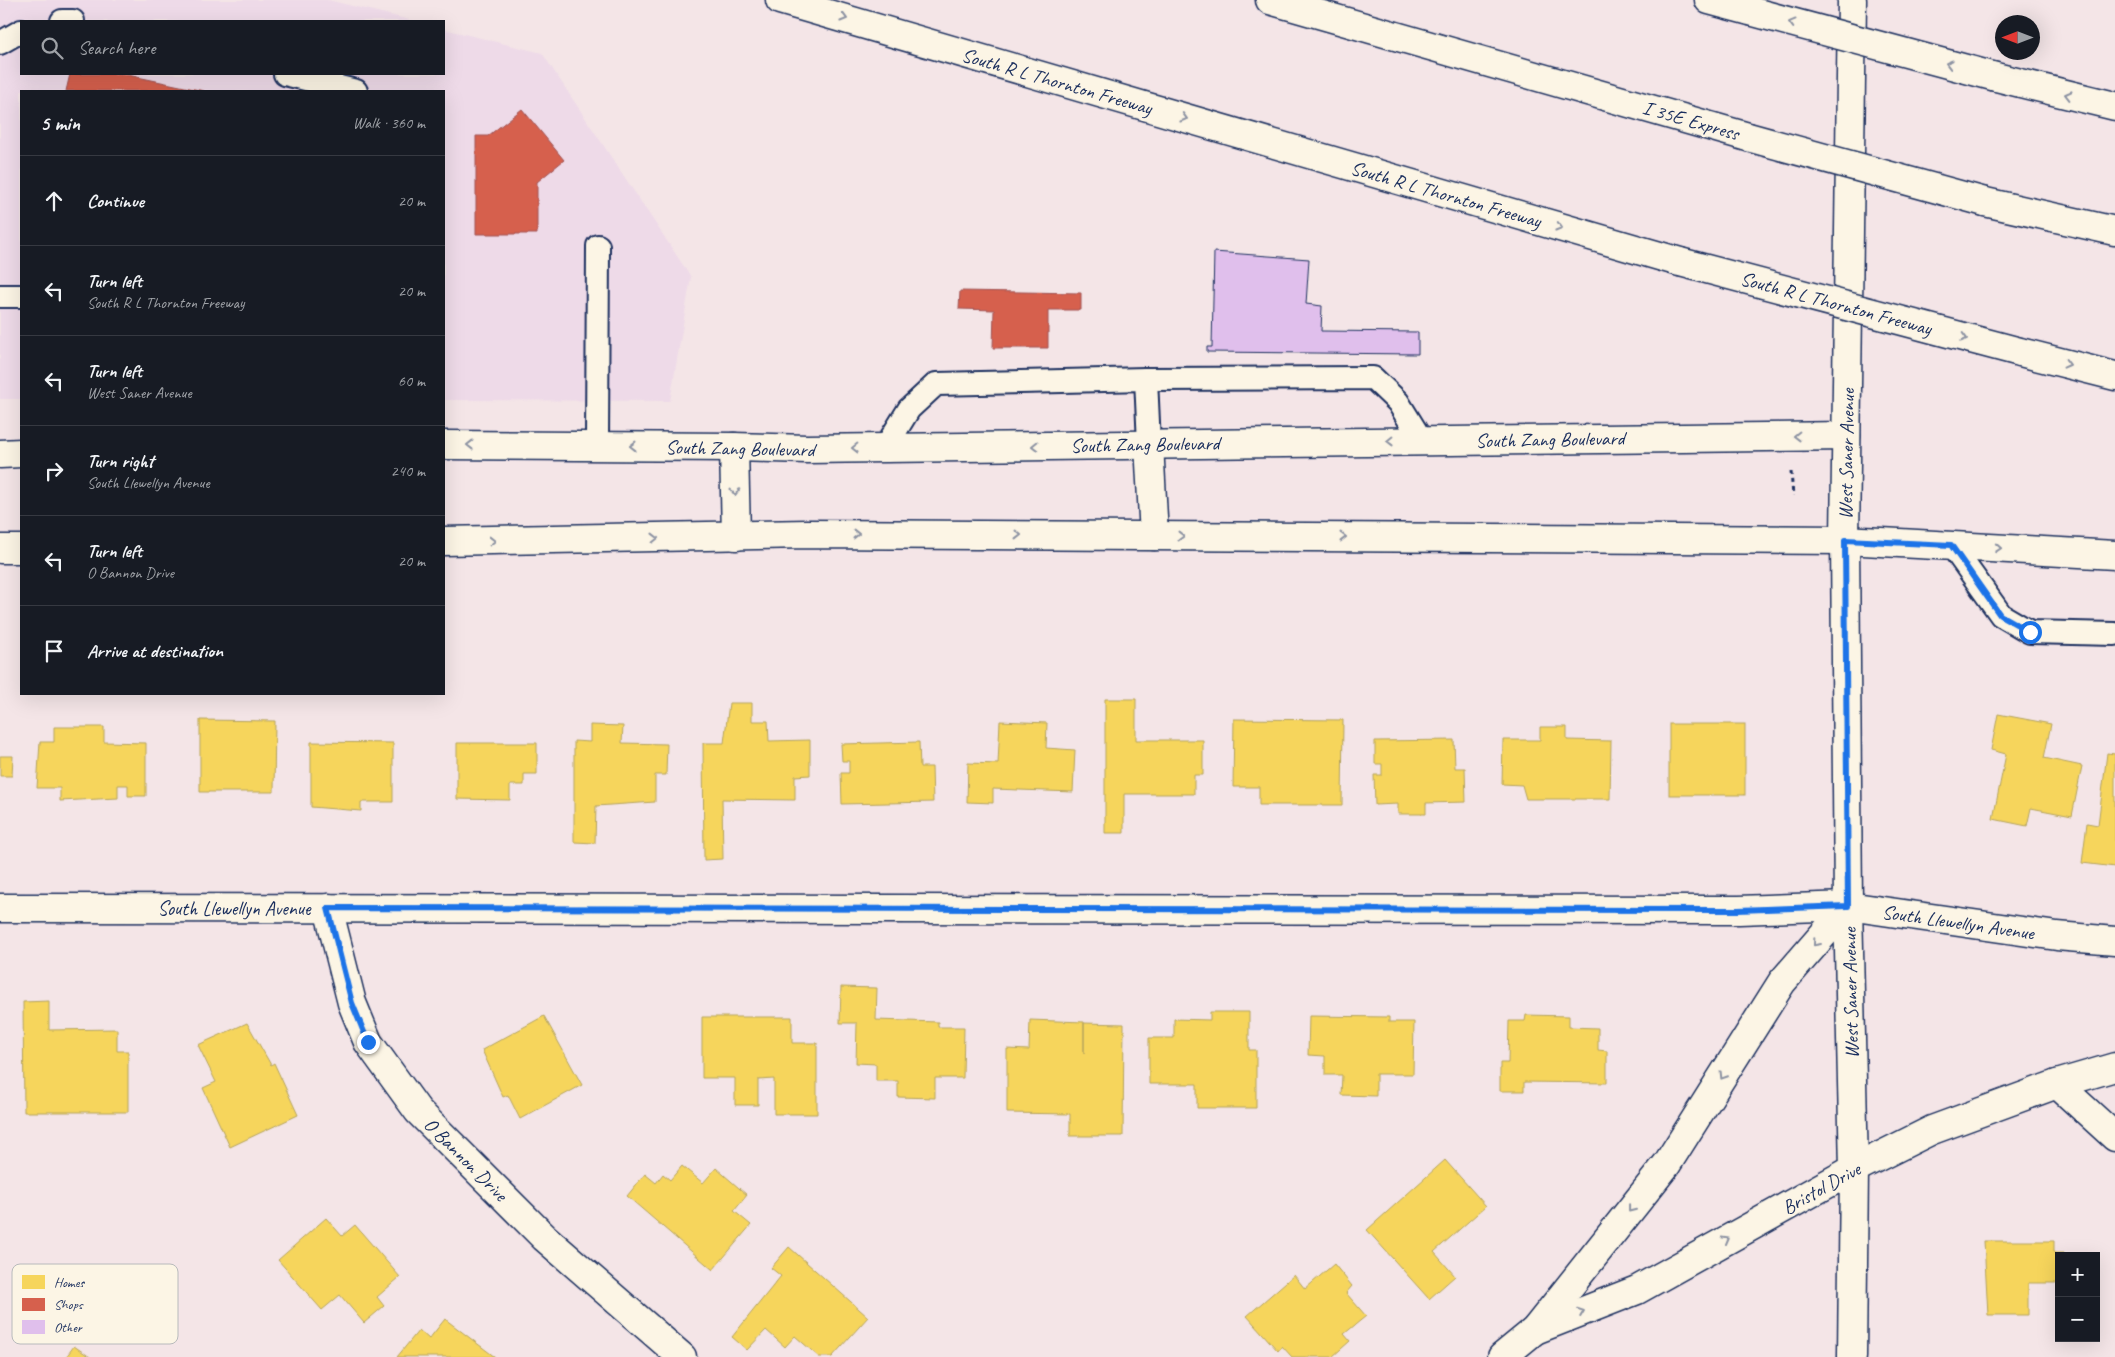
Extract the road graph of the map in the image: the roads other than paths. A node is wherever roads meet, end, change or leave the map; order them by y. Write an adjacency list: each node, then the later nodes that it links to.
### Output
1 (780, 0): 14 (main road, South R L Thornton Freeway, one-way to 14, bridge)
2 (1270, 0): 10 (main road, I 35E Express, bridge)
3 (1709, 0): 9 (main road, one-way to 3, bridge)
4 (1852, 0): 16 (main road, West Saner Avenue)
5 (20, 32): 6 (lane)
6 (0, 43)
7 (289, 75): 8 (lane)
8 (352, 90)
9 (2115, 106)
10 (2115, 231)
11 (598, 246): 20 (lane)
12 (0, 296): 13 (lane)
13 (20, 296)
14 (2115, 376)
15 (1146, 379): 17 (lane); 18 (lane); 22 (lane)
16 (1846, 436): 17 (main road, South Zang Boulevard, one-way to 17); 27 (main road, West Saner Avenue)
17 (1422, 441): 18 (main road, South Zang Boulevard, one-way to 18)
18 (1149, 444): 22 (main road, South Zang Boulevard, one-way to 22); 26 (main road)
19 (445, 445): 20 (main road, South Zang Boulevard, one-way to 19)
20 (597, 446): 21 (main road, South Zang Boulevard, one-way to 20)
21 (734, 447): 22 (main road, South Zang Boulevard, one-way to 21); 25 (main road, one-way to 25)
22 (885, 448)
23 (20, 453): 24 (main road)
24 (0, 454)
25 (736, 536): 26 (main road, one-way to 26); 28 (main road, one-way to 25)
26 (1154, 536): 27 (main road, one-way to 27)
27 (1845, 540): 29 (main road); 34 (main road, West Saner Avenue)
28 (445, 542)
29 (1951, 545): 32 (main road, one-way to 32); 33 (lane)
30 (0, 549): 31 (main road)
31 (20, 549)
32 (2115, 555)
33 (2115, 634)
34 (1848, 906): 36 (main road, South Llewellyn Avenue); 37 (main road, South Llewellyn Avenue); 41 (main road, West Saner Avenue); 42 (main road, Bristol Drive, one-way to 42)
35 (0, 908): 36 (main road, South Llewellyn Avenue)
36 (328, 908): 43 (main road, O Bannon Drive)
37 (2115, 941)
38 (2115, 1067): 39 (main road, Bristol Drive)
39 (2057, 1084): 40 (main road); 41 (main road, Bristol Drive)
40 (2115, 1137)
41 (1854, 1169): 42 (main road, Bristol Drive, one-way to 41); 45 (main road, West Saner Avenue)
42 (1536, 1330): 44 (main road, Bristol Drive)
43 (682, 1357)
44 (1502, 1357)
45 (1852, 1357)

